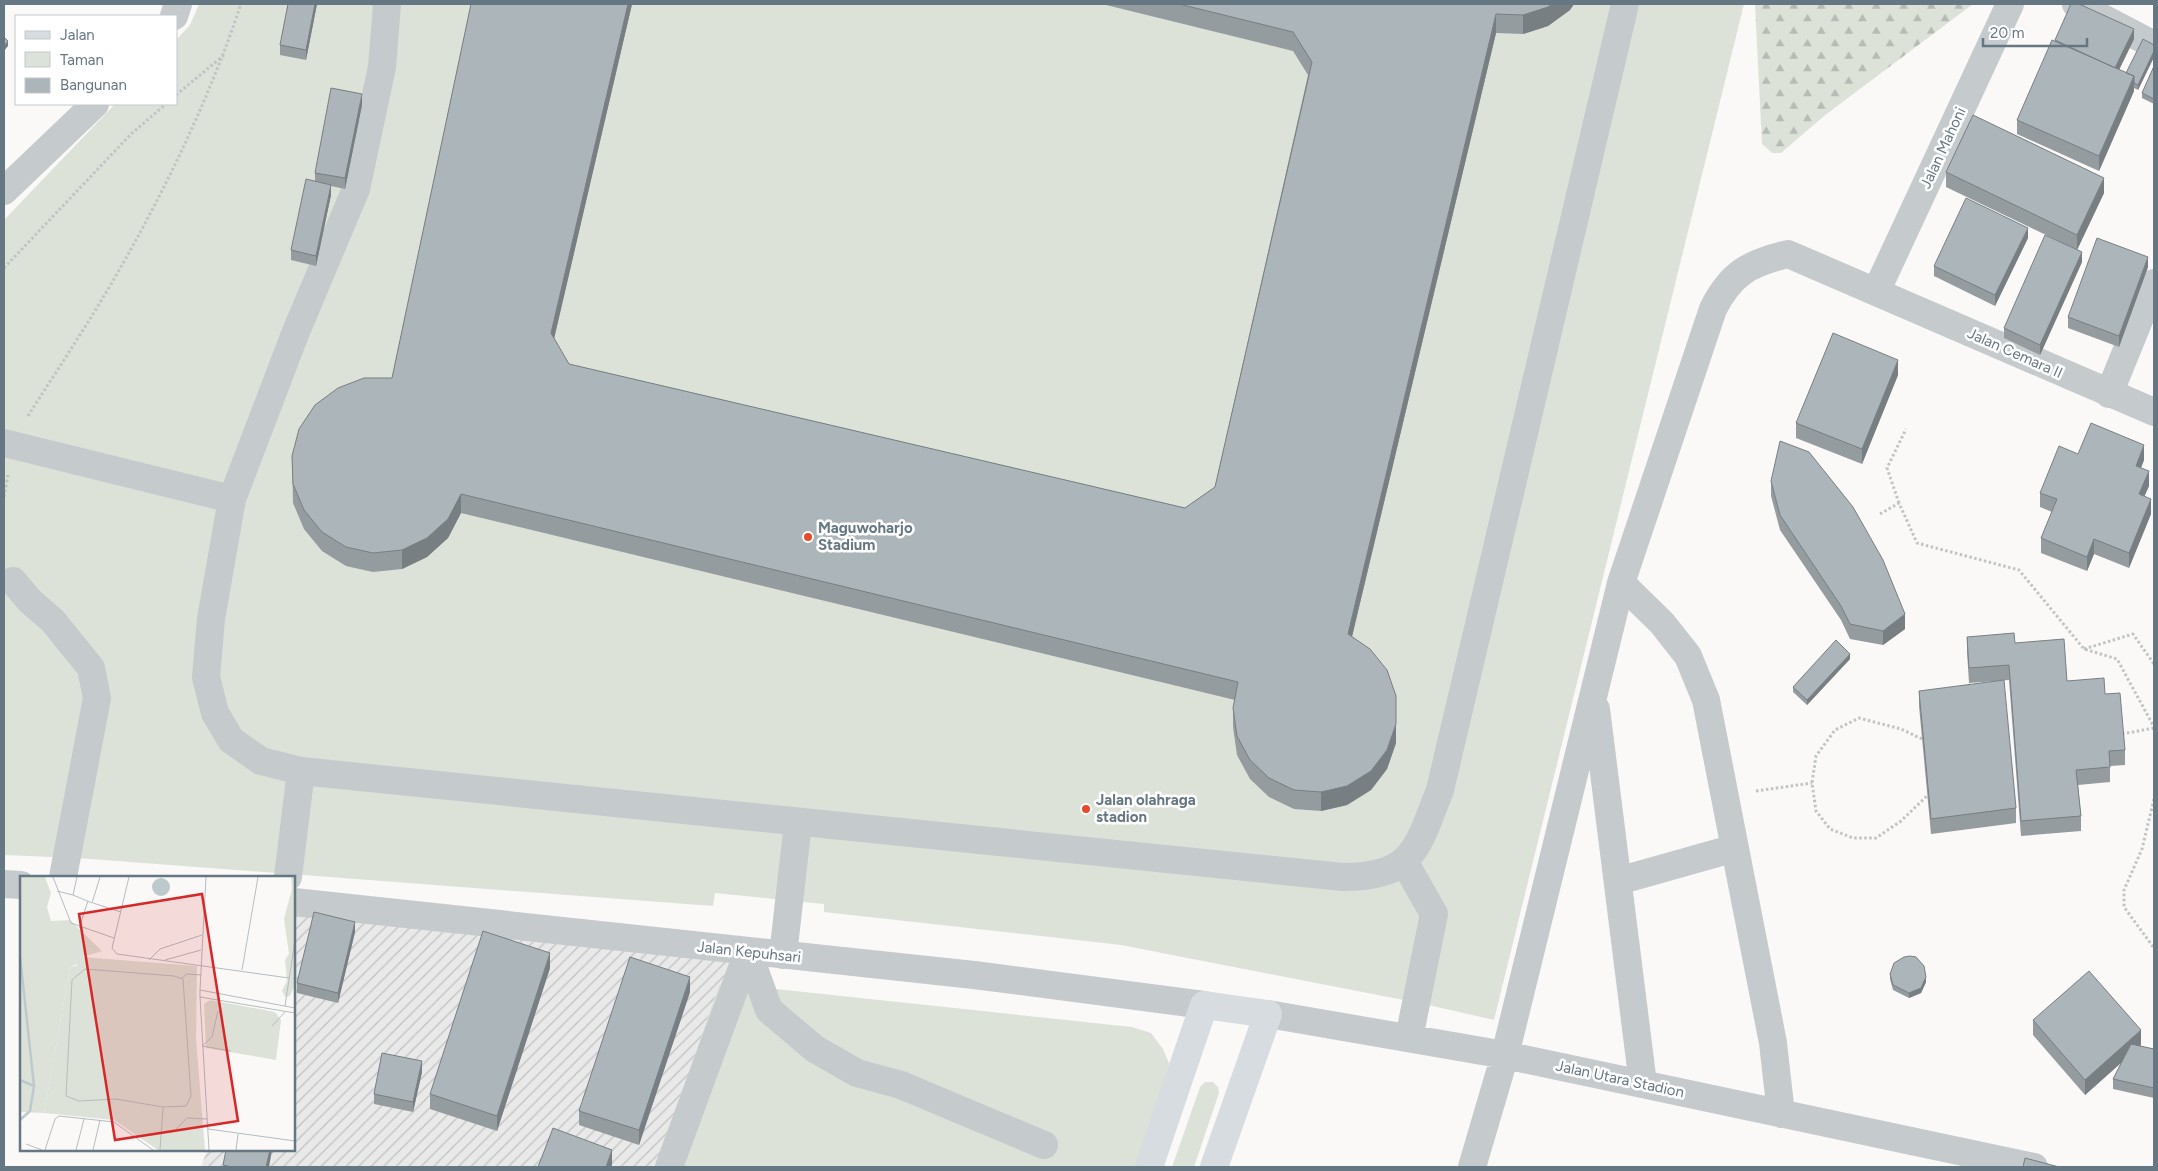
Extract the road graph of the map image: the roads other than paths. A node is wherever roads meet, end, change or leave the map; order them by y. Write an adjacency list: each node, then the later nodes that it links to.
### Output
1 (387, 4): 13 (street)
2 (1625, 4): 20 (street)
3 (2010, 4): 9 (street, Jalan Mahoni)
4 (2076, 4): 5 (street)
5 (2154, 45)
6 (94, 105): 7 (street)
7 (4, 191)
8 (2154, 283): 10 (street)
9 (1876, 292): 10 (street, Jalan Cemara II); 15 (street, Jalan Cemara II)
10 (2109, 394): 11 (street, Jalan Cemara II)
11 (2154, 412)
12 (9, 445): 13 (street)
13 (232, 499): 17 (street)
14 (13, 581): 21 (street)
15 (1621, 583): 16 (street, Jalan Cemara II); 19 (street)
16 (1594, 692): 23 (street); 32 (street, Jalan Cemara II)
17 (301, 771): 18 (street); 22 (street)
18 (798, 823): 20 (street); 28 (street)
19 (1735, 848): 23 (street); 34 (street)
20 (1405, 863): 31 (street)
21 (63, 876)
22 (288, 876)
23 (1618, 881): 33 (street)
24 (4, 884): 25 (street)
25 (20, 886)
26 (295, 902): 27 (street, Jalan Kepuhsari)
27 (748, 952): 28 (street, Jalan Kepuhsari); 35 (street); 36 (street)
28 (783, 955): 29 (street, Jalan Kepuhsari)
29 (1204, 1005): 30 (main road, Jalan Utara Stadion); 37 (main road)
30 (1268, 1014): 31 (street, Jalan Utara Stadion); 38 (main road)
31 (1409, 1038): 32 (street, Jalan Utara Stadion)
32 (1505, 1055): 33 (street, Jalan Utara Stadion); 39 (street, Jalan Cemara II)
33 (1643, 1084): 34 (street, Jalan Utara Stadion)
34 (1781, 1114): 40 (street, Jalan Utara Stadion)
35 (1044, 1145)
36 (669, 1167)
37 (1149, 1167)
38 (1214, 1167)
39 (1472, 1167)
40 (2034, 1167)

